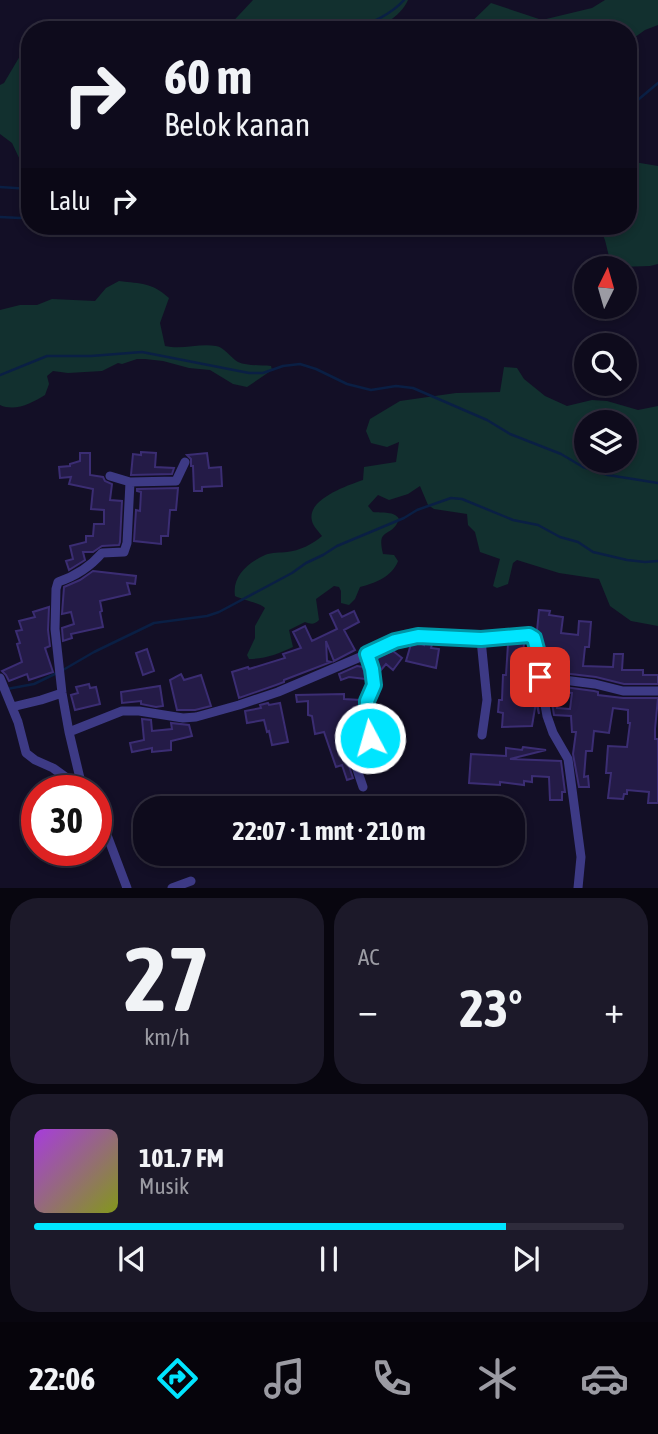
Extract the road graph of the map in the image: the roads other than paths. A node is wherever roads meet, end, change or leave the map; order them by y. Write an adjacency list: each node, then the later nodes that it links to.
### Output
1 (185, 462): 3 (street)
2 (110, 476): 3 (street)
3 (130, 482): 9 (street)
4 (481, 639): 5 (street); 6 (street); 12 (street)
5 (367, 654): 11 (street); 15 (street)
6 (540, 677): 8 (street); 20 (street)
7 (0, 678): 10 (street)
8 (658, 691)
9 (62, 693): 10 (street); 11 (street)
10 (12, 707): 13 (street)
11 (69, 732): 14 (street)
12 (482, 735)
13 (63, 775)
14 (79, 775)
15 (363, 787)
16 (112, 848): 18 (street)
17 (191, 881): 19 (street)
18 (127, 888)
19 (172, 888)
20 (578, 888)

